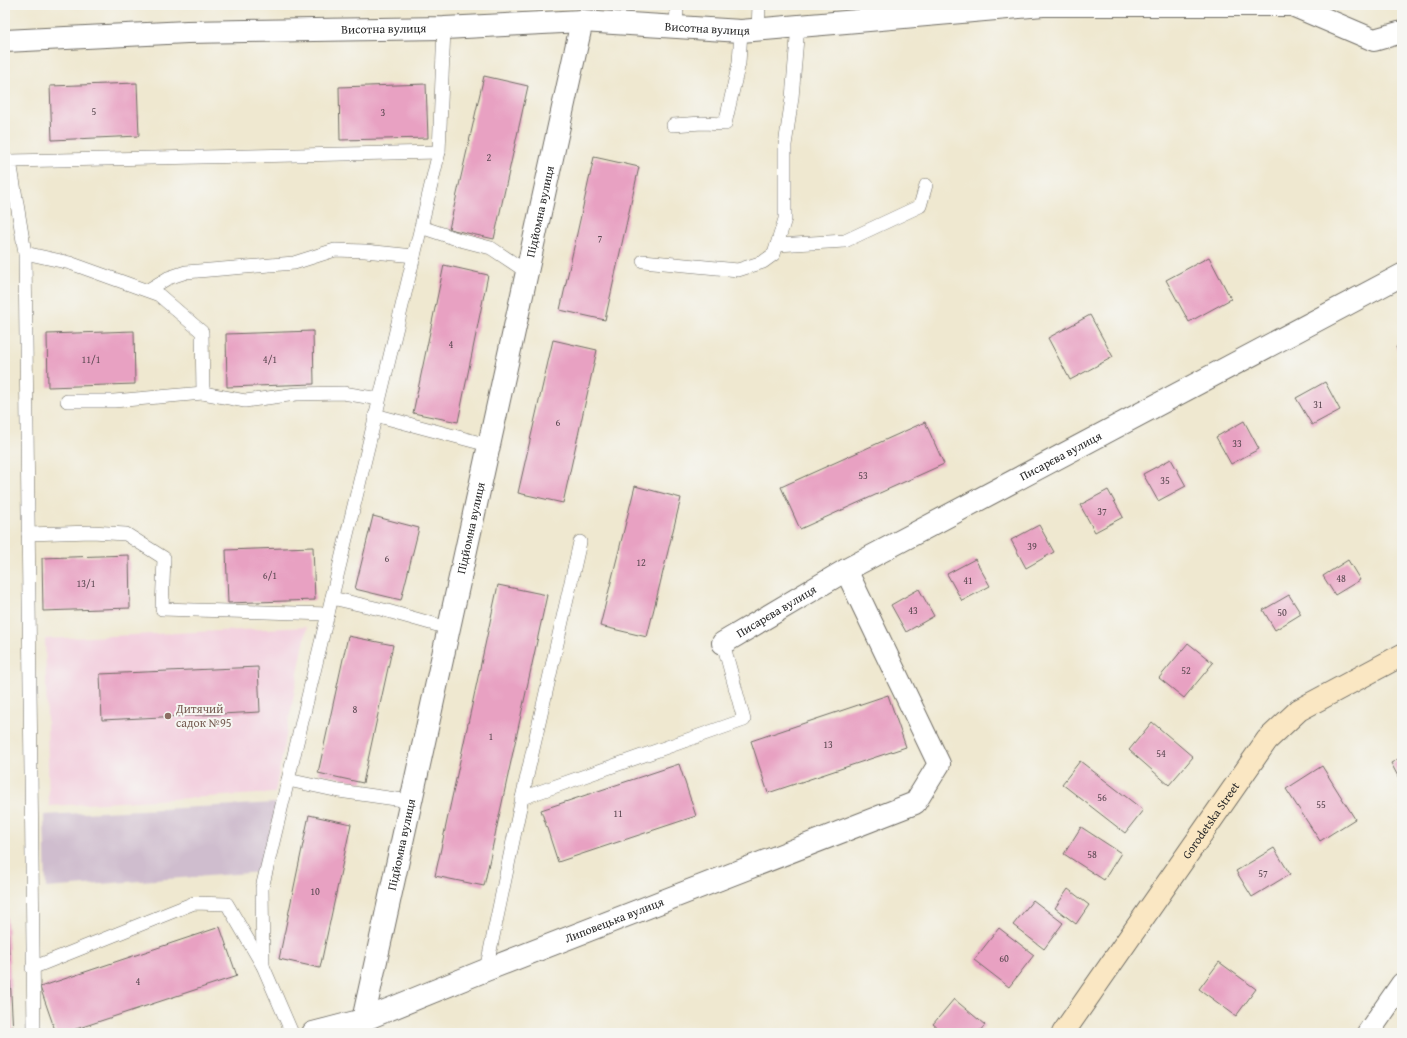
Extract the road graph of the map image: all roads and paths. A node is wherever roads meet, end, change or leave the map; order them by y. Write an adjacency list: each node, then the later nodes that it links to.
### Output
1 (677, 5): 7 (lane)
2 (760, 5): 8 (lane)
3 (1293, 5): 5 (street, Висотна вулиця); 9 (street, Висотна вулиця)
4 (582, 21): 6 (street, Висотна вулиця); 7 (street, Висотна вулиця); 19 (street, Підйомна вулиця)
5 (798, 26): 8 (street, Висотна вулиця); 15 (lane)
6 (444, 28): 10 (street, Висотна вулиця); 12 (lane)
7 (676, 28): 8 (street, Висотна вулиця)
8 (749, 30): 11 (lane)
9 (1402, 32)
10 (5, 41)
11 (673, 125)
12 (439, 152): 14 (lane); 16 (lane)
13 (926, 185): 15 (lane)
14 (421, 227): 17 (lane); 19 (lane)
15 (777, 245): 18 (lane)
16 (25, 253): 21 (lane); 27 (lane)
17 (414, 256): 21 (lane); 23 (lane)
18 (643, 261)
19 (527, 272): 26 (street, Підйомна вулиця)
20 (1402, 275): 29 (street, Писарєва вулиця)
21 (148, 290): 22 (lane)
22 (203, 393): 23 (lane); 24 (lane)
23 (380, 399): 25 (lane)
24 (67, 401)
25 (376, 415): 26 (lane); 30 (lane)
26 (488, 445): 32 (street, Підйомна вулиця)
27 (28, 534): 31 (lane); 39 (lane)
28 (580, 542): 36 (lane)
29 (846, 570): 33 (street, Писарєва вулиця); 40 (street, Липовецька вулиця)
30 (332, 598): 31 (lane); 32 (lane)
31 (328, 614): 35 (lane)
32 (448, 628): 37 (street, Підйомна вулиця)
33 (723, 643): 36 (lane)
34 (1402, 655): 46 (main road, Gorodetska Street)
35 (288, 780): 37 (lane); 38 (lane)
36 (522, 798): 40 (lane)
37 (410, 801): 42 (street, Підйомна вулиця)
38 (263, 966): 39 (lane); 44 (lane)
39 (32, 968): 43 (lane)
40 (486, 970): 42 (street, Липовецька вулиця)
41 (1402, 984): 47 (street)
42 (360, 1027): 45 (street, Липовецька вулиця)
43 (34, 1033)
44 (292, 1033)
45 (313, 1033)
46 (1063, 1033)
47 (1368, 1033)

